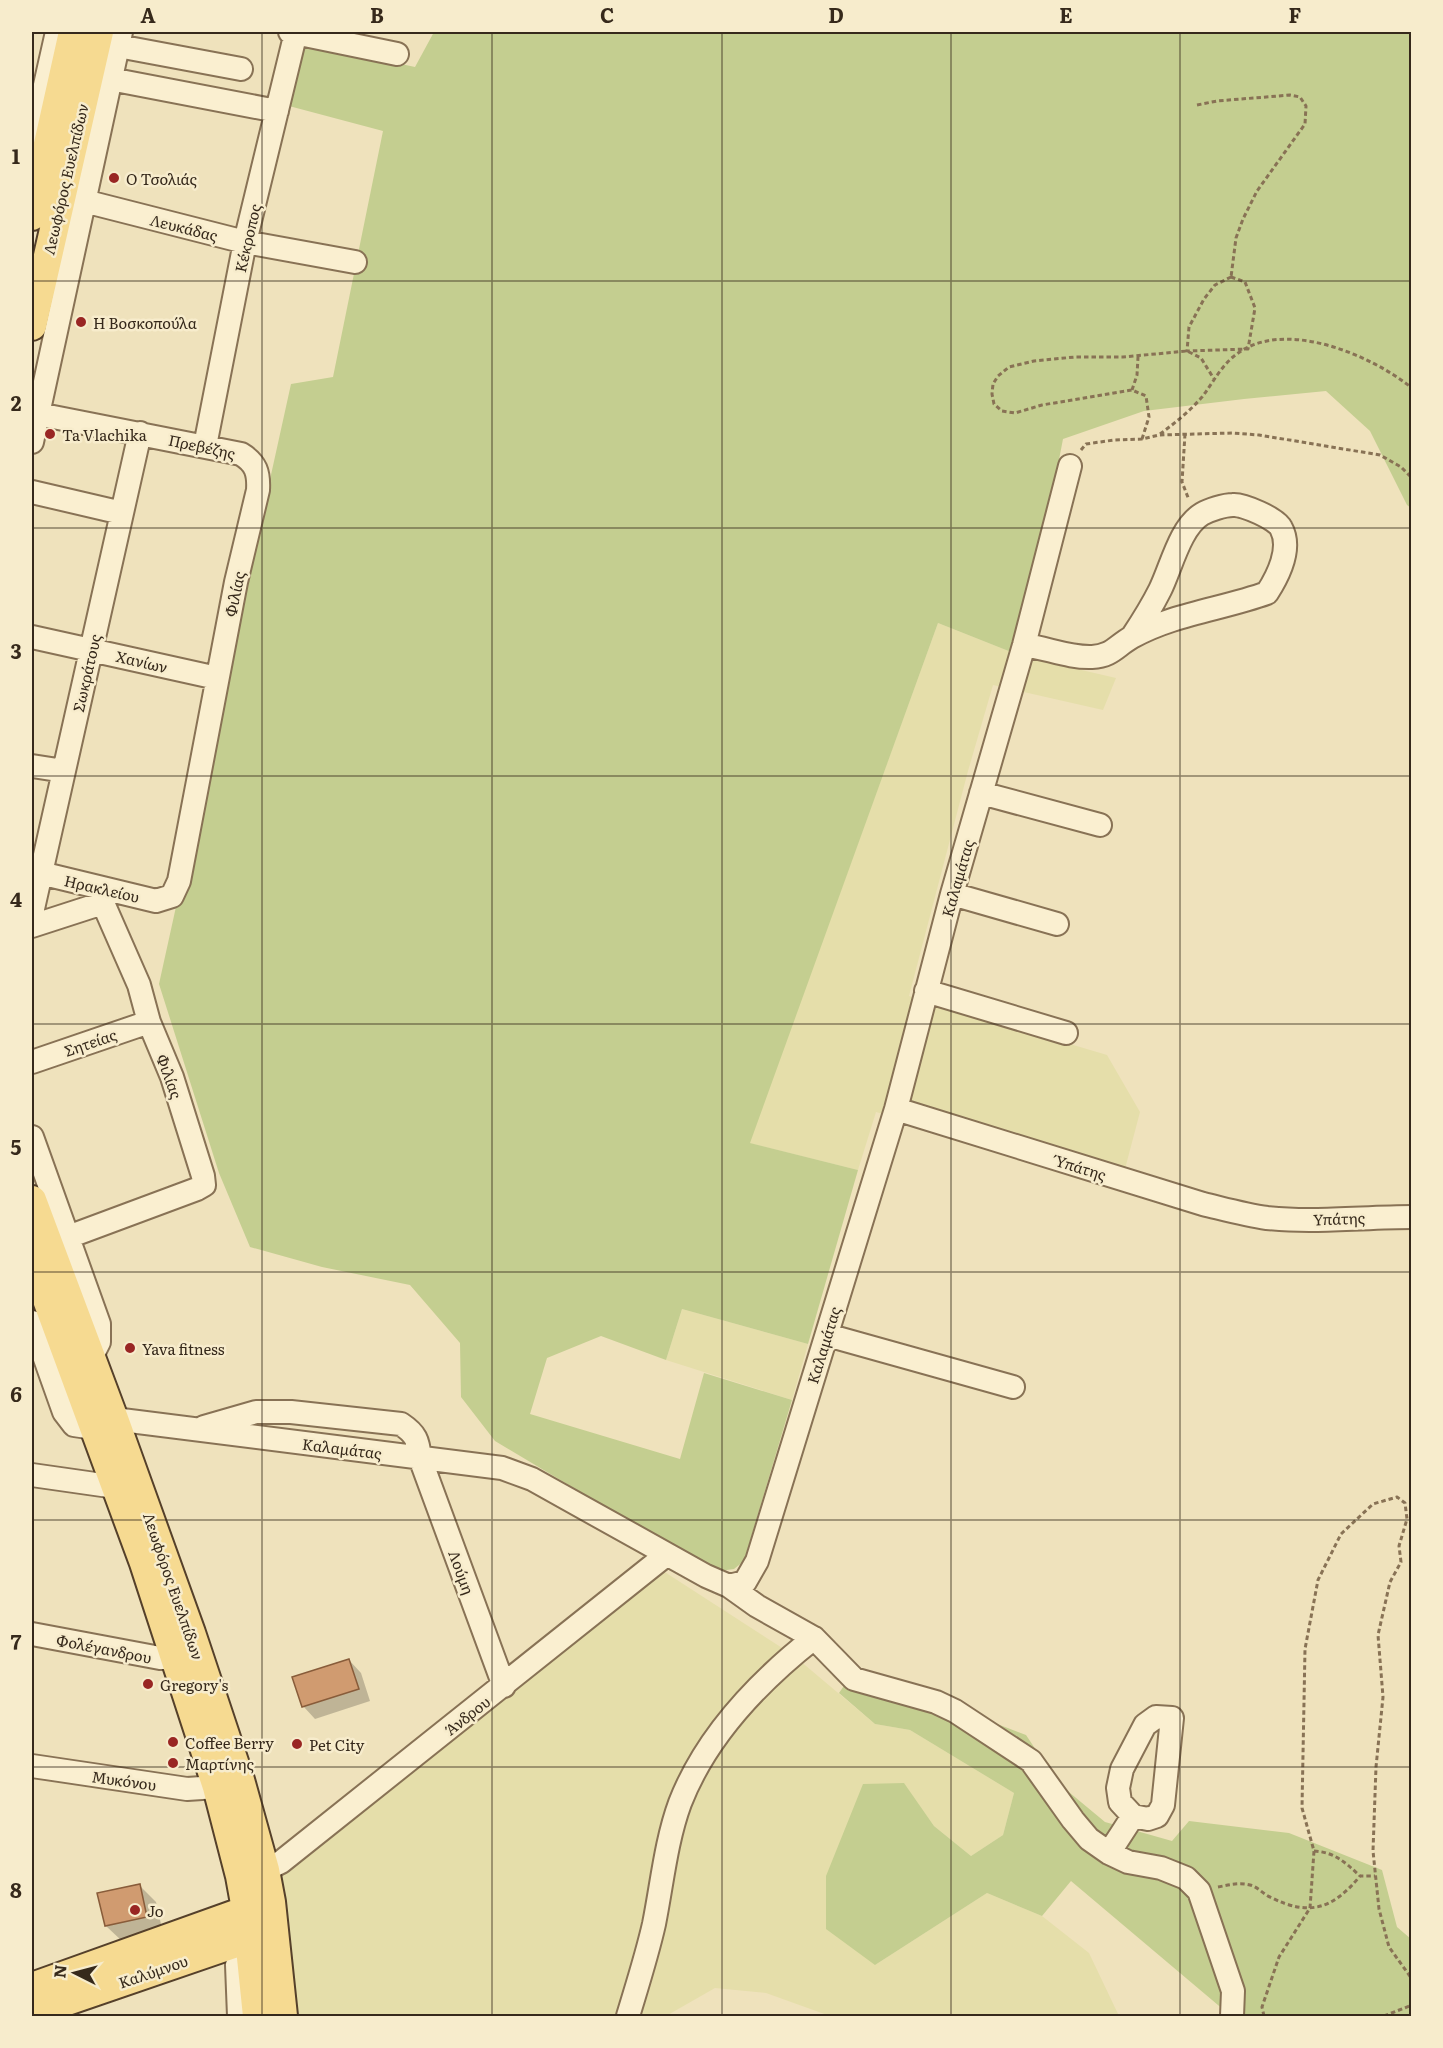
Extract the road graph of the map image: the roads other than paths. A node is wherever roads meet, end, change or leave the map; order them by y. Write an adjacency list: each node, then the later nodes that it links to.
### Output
1 (294, 32): 4 (street); 8 (street, Κέκροπος)
2 (58, 34): 7 (street); 10 (main road, Λεωφόρος Ευελπίδων)
3 (112, 36): 5 (street); 6 (street); 16 (main road, Λεωφόρος Ευελπίδων)
4 (397, 54)
5 (241, 69)
6 (110, 79): 8 (street); 11 (street)
7 (36, 102): 9 (street)
8 (277, 111): 13 (street, Κέκροπος)
9 (32, 143)
10 (35, 183): 12 (main road, Λεωφόρος Ευελπίδων)
11 (84, 201): 13 (street, Λευκάδας); 15 (street)
12 (32, 216)
13 (245, 242): 14 (street, Λευκάδας); 20 (street, Κέκροπος)
14 (355, 262)
15 (65, 287): 16 (street); 17 (street)
16 (33, 321)
17 (38, 414): 18 (street, Πρεβέζης); 19 (street)
18 (140, 433): 20 (street, Πρεβέζης); 24 (street, Σωκράτους)
19 (32, 442)
20 (205, 446): 22 (street, Πρεβέζης)
21 (1070, 466): 27 (street, Καλαμάτας)
22 (256, 468): 29 (street, Φιλίας)
23 (32, 492): 24 (street)
24 (122, 513): 28 (street, Σωκράτους)
25 (32, 637): 28 (street, Χανίων)
26 (1132, 637): 26 (street); 27 (street)
27 (1024, 645): 32 (street, Καλαμάτας)
28 (91, 650): 29 (street, Χανίων); 31 (street, Σωκράτους)
29 (217, 678): 37 (street, Φιλίας)
30 (32, 766): 31 (street)
31 (63, 771): 34 (street, Σωκράτους)
32 (981, 793): 33 (street); 35 (street, Καλαμάτας)
33 (1100, 825)
34 (36, 872): 36 (street, Ηρακλείου); 38 (street, Σωκράτους)
35 (952, 894): 39 (street); 41 (street, Καλαμάτας)
36 (103, 895): 37 (street, Ηρακλείου); 40 (street); 42 (street, Φιλίας)
37 (172, 896)
38 (32, 913)
39 (1057, 924)
40 (32, 926)
41 (926, 991): 43 (street); 45 (street, Καλαμάτας)
42 (149, 1022): 44 (street, Σητείας); 50 (street, Φιλίας)
43 (1066, 1033)
44 (32, 1062)
45 (896, 1109): 49 (street, Ύπάτης); 53 (street, Καλαμάτας)
46 (32, 1137): 50 (street)
47 (32, 1200): 54 (main road, Λεωφόρος Ευελπίδων)
48 (1412, 1217): 49 (street, Υπάτης)
49 (1267, 1218)
50 (68, 1237): 54 (street)
51 (32, 1259): 56 (main road, Λεωφόρος Ευελπίδων)
52 (32, 1322): 56 (street, Καλαμάτας)
53 (827, 1335): 55 (street); 62 (street, Καλαμάτας)
54 (91, 1358): 56 (main road, Λεωφόρος Ευελπίδων)
55 (1013, 1387)
56 (104, 1424): 57 (street, Καλαμάτας); 60 (main road, Λεωφόρος Ευελπίδων); 71 (main road, Λεωφόρος Ευελπίδων)
57 (196, 1430): 58 (street, Καλαμάτας); 58 (street, Λούμη)
58 (420, 1458): 61 (street, Καλαμάτας); 66 (street, Λούμη)
59 (32, 1475): 60 (street)
60 (116, 1487): 65 (main road, Λεωφόρος Ευελπίδων)
61 (666, 1555): 62 (street, Καλαμάτας); 66 (street, Άνδρου)
62 (729, 1586): 64 (street)
63 (32, 1634): 65 (street, Φολέγανδρου)
64 (814, 1638): 70 (street); 79 (street)
65 (176, 1658): 68 (main road, Λεωφόρος Ευελπίδων)
66 (504, 1686): 71 (street, Άνδρου)
67 (32, 1766): 68 (street, Μυκόνου)
68 (218, 1787): 72 (main road, Λεωφόρος Ευελπίδων)
69 (1133, 1816): 70 (street)
70 (1109, 1853): 80 (street)
71 (265, 1870): 72 (main road, Λεωφόρος Ευελπίδων)
72 (259, 1906): 73 (main road, Λεωφόρος Ευελπίδων); 74 (main road, Καλύμνου)
73 (262, 1934): 75 (main road, Καλύμνου); 76 (street); 77 (main road, Λεωφόρος Ευελπίδων); 78 (main road, Λεωφόρος Ευελπίδων)
74 (32, 1987)
75 (32, 2013)
76 (239, 2016)
77 (258, 2016)
78 (283, 2016)
79 (628, 2016)
80 (1232, 2016)

